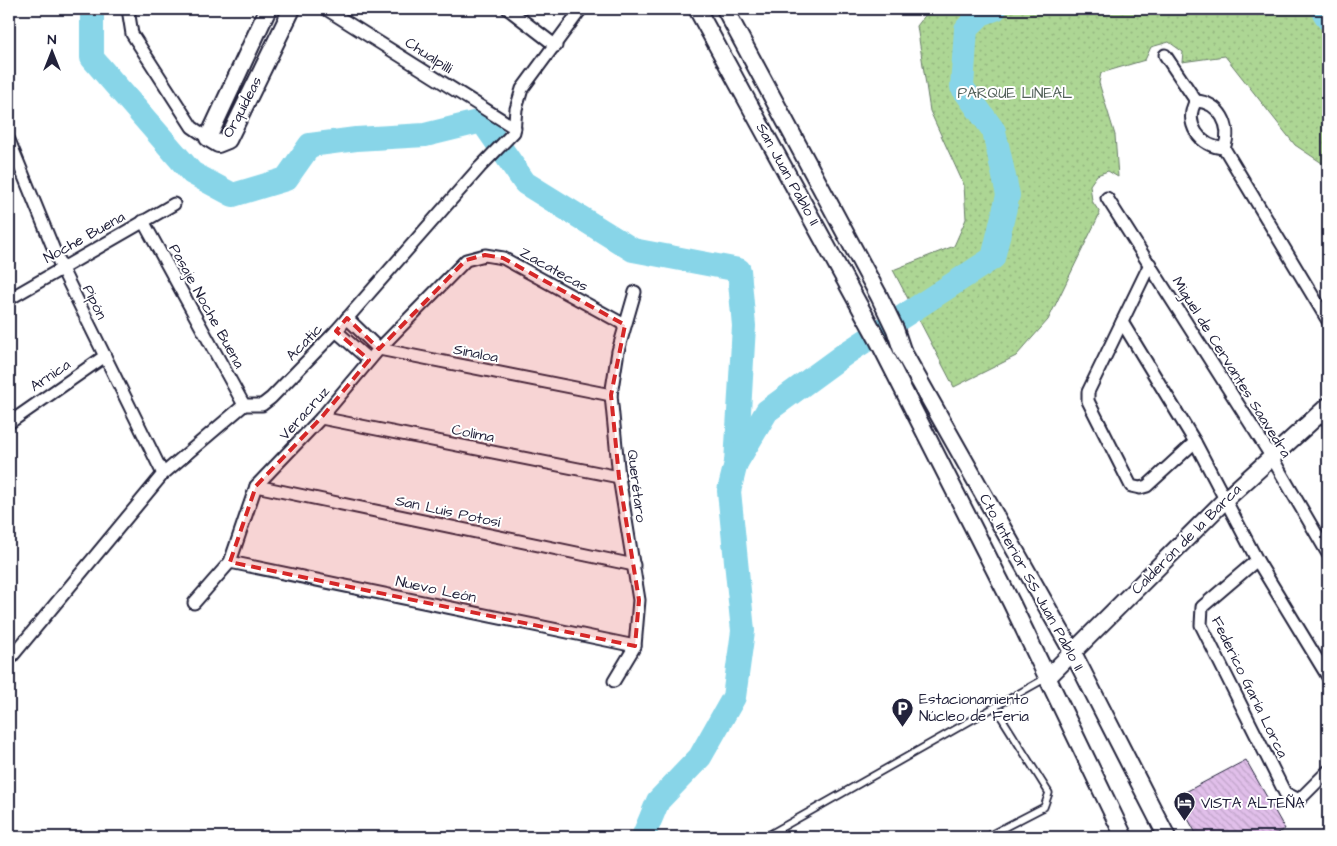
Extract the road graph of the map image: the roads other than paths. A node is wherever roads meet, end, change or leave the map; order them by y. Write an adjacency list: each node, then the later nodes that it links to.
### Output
1 (128, 9): 13 (street)
2 (268, 9): 13 (main road, Orquídeas)
3 (292, 9): 13 (main road, Orquídeas)
4 (326, 9): 12 (street, Chualpilli)
5 (508, 9): 9 (street)
6 (581, 9): 9 (street)
7 (697, 9): 30 (main road, San Juan Pablo II)
8 (727, 10): 28 (main road, San Juan Pablo II)
9 (556, 46): 12 (street)
10 (1165, 55): 11 (street)
11 (1196, 100): 15 (street); 15 (street)
12 (514, 130): 24 (street, Acatic)
13 (208, 138)
14 (9, 140): 21 (street, Pipón)
15 (1224, 148): 25 (street)
16 (1106, 198): 20 (street, Miguel de Cervantes Saavedra)
17 (174, 204): 18 (street, Noche Buena)
18 (143, 221): 21 (street, Noche Buena); 35 (street, Pasaje Noche Buena)
19 (466, 260): 27 (street, Zacatecas); 31 (street, Veracruz)
20 (1150, 264): 26 (street); 40 (street, Miguel de Cervantes Saavedra)
21 (61, 267): 23 (street, Noche Buena); 32 (street, Pipón)
22 (635, 292): 27 (street, Querétaro)
23 (9, 298)
24 (348, 318): 29 (street, Acatic); 31 (street)
25 (1328, 321)
26 (1122, 322): 39 (street); 39 (street)
27 (624, 325): 34 (street, Querétaro)
28 (895, 329): 52 (main road, Cto. Interior SS Juan Pablo II)
29 (336, 331): 33 (street); 35 (street, Acatic)
30 (878, 340): 54 (main road, Cto. Interior SS Juan Pablo II)
31 (379, 349): 33 (street, Veracruz); 34 (street, Sinaloa)
32 (105, 356): 38 (street, Arnica); 41 (street, Pipón)
33 (369, 360): 37 (street, Veracruz)
34 (611, 395): 42 (street, Querétaro)
35 (244, 405): 41 (street, Acatic)
36 (1328, 406): 40 (main road, Calderón de la Barca)
37 (321, 418): 42 (street, Colima); 43 (street, Veracruz)
38 (11, 421)
39 (1195, 442): 44 (street)
40 (1270, 456): 44 (main road, Calderón de la Barca); 45 (street, Miguel de Cervantes Saavedra)
41 (162, 474): 51 (street, Acatic)
42 (619, 478): 48 (street, Querétaro)
43 (256, 486): 47 (street, Veracruz); 48 (street, San Luis Potosí)
44 (1226, 499): 46 (street); 52 (main road, Calderón de la Barca)
45 (1328, 554)
46 (1257, 560): 55 (street); 58 (street, Federico Garía Lorca)
47 (230, 562): 49 (street, Veracruz); 50 (street, Nuevo León)
48 (634, 565): 50 (street, Querétaro)
49 (194, 603)
50 (634, 646): 56 (street, Querétaro)
51 (13, 651): 53 (street, Acatic)
52 (1072, 653): 54 (main road, Calderón de la Barca); 62 (main road, Cto. Interior SS Juan Pablo II)
53 (9, 660)
54 (1048, 677): 57 (lane); 61 (main road, Cto. Interior SS Juan Pablo II)
55 (1328, 677)
56 (614, 681)
57 (995, 707): 59 (lane); 60 (lane)
58 (1328, 771)
59 (765, 837)
60 (986, 837)
61 (1124, 837)
62 (1167, 837)

